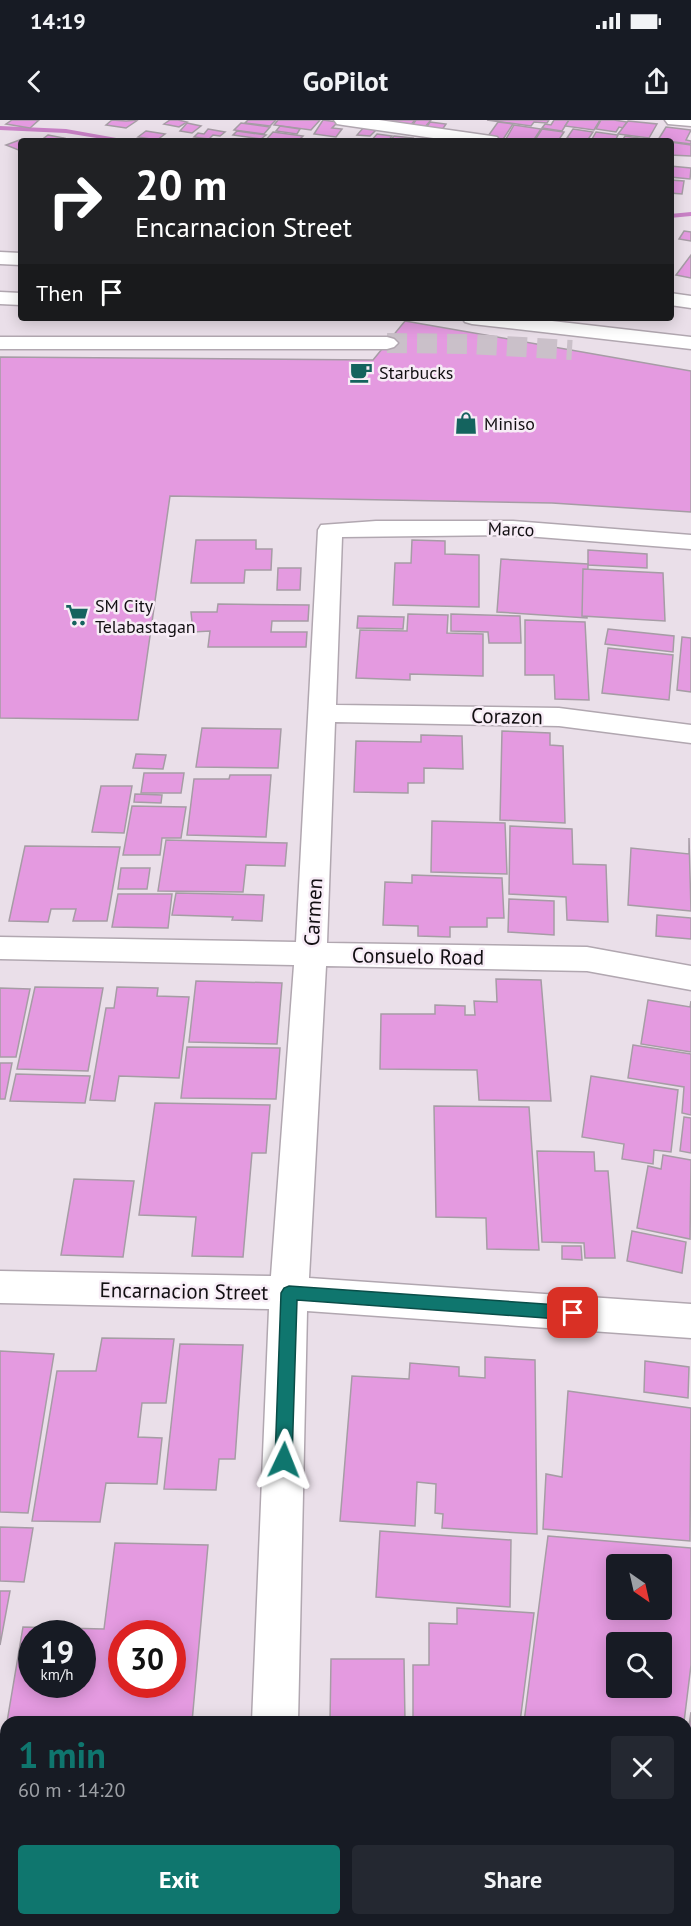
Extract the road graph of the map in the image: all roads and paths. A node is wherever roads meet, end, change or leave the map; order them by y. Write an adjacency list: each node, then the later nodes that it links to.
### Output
1 (343, 120): 4 (main road)
2 (674, 120): 3 (main road)
3 (691, 121)
4 (470, 138)
5 (0, 258): 6 (main road)
6 (18, 259)
7 (0, 270): 8 (main road)
8 (18, 270)
9 (0, 298): 10 (main road)
10 (18, 299)
11 (674, 300): 12 (main road)
12 (691, 302)
13 (674, 315): 14 (main road)
14 (691, 317)
15 (498, 321): 18 (main road)
16 (0, 343): 17 (main road)
17 (387, 343)
18 (691, 343)
19 (572, 350): 20 (main road)
20 (691, 361)
21 (330, 530): 22 (main road, Marco); 23 (main road, Carmen)
22 (691, 542)
23 (323, 713): 24 (main road, Corazon); 26 (main road, Carmen)
24 (691, 734)
25 (0, 948): 26 (main road, Consuelo Road)
26 (311, 953): 27 (main road, Consuelo Road); 29 (main road, Carmen)
27 (691, 978)
28 (0, 1287): 29 (main road, Encarnacion Street)
29 (289, 1293): 30 (main road, Encarnacion Street); 31 (main road, Carmen)
30 (691, 1321)
31 (275, 1716)

